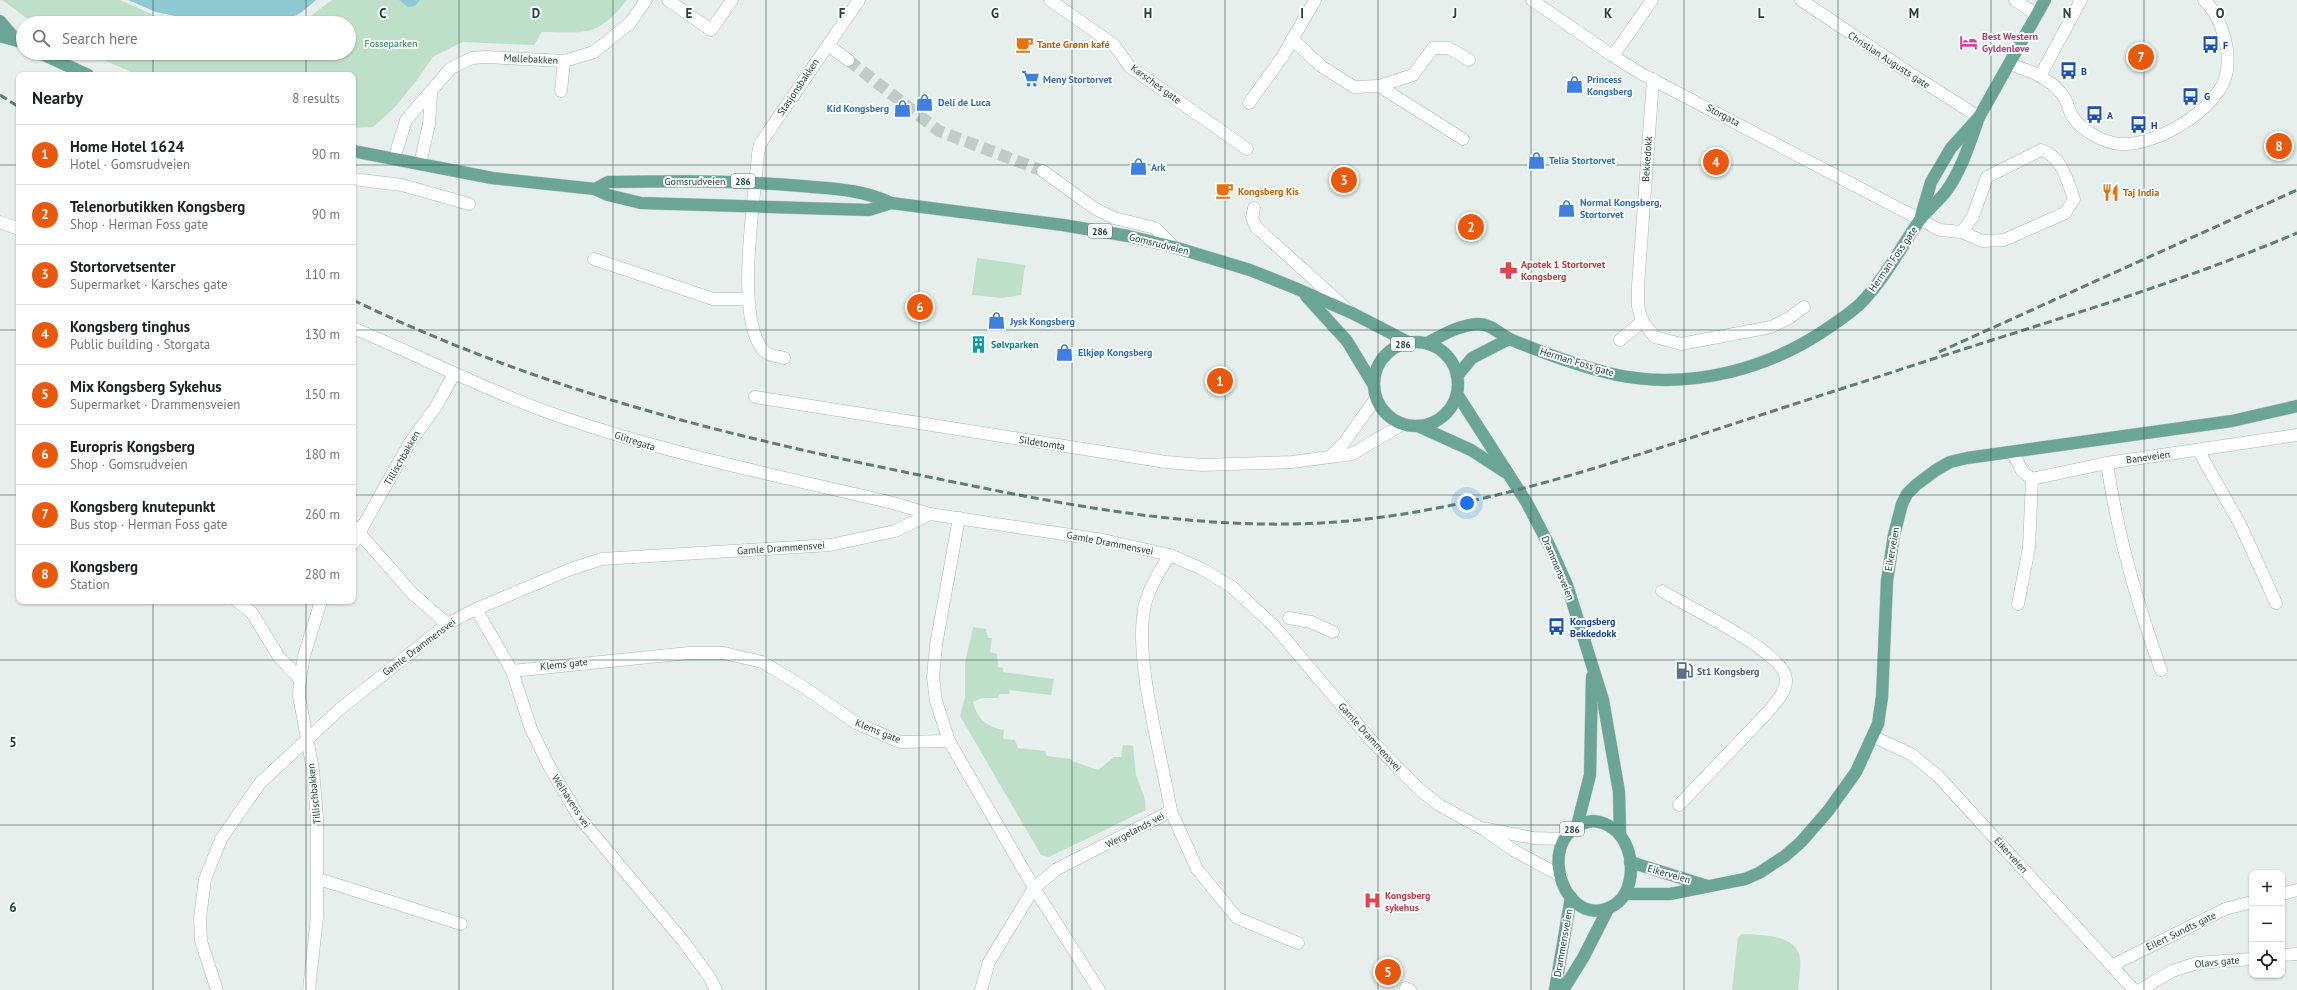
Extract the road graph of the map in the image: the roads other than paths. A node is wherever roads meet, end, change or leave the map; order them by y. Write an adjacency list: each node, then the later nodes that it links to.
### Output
1 (646, 0): 23 (street, Møllebakken)
2 (668, 0): 3 (street)
3 (732, 0)
4 (859, 0): 20 (street, Stasjonsbakken)
5 (1050, 0): 36 (street, Karsches gate)
6 (1315, 0): 18 (street)
7 (1532, 0): 21 (street, Storgata)
8 (1652, 0): 21 (street)
9 (1801, 0): 34 (street, Christian Augusts gate)
10 (2015, 0): 14 (street)
11 (2045, 0): 14 (main road, Herman Foss gate)
12 (2081, 0): 28 (street)
13 (2204, 0): 28 (street)
14 (2037, 15): 26 (main road, Herman Foss gate)
15 (0, 21): 17 (main road)
16 (0, 36): 19 (main road)
17 (16, 38)
18 (1292, 39): 30 (street); 33 (street)
19 (16, 41)
20 (828, 45): 24 (street); 42 (street, Stasjonsbakken)
21 (1613, 56): 29 (street, Storgata)
22 (55, 60): 27 (main road)
23 (564, 60): 31 (street); 32 (street, Møllebakken)
24 (848, 60)
25 (1469, 60): 30 (street)
26 (2010, 64): 28 (street); 34 (main road, Herman Foss gate)
27 (81, 72)
28 (2040, 76)
29 (1653, 79): 48 (street, Storgata); 58 (street, Bekkedokk)
30 (1379, 86): 35 (street)
31 (561, 91)
32 (431, 94): 38 (street, Møllebakken); 39 (street)
33 (1249, 103)
34 (1979, 117): 48 (main road, Herman Foss gate); 48 (main road, Herman Foss gate)
35 (1462, 139)
36 (1247, 149)
37 (356, 151): 38 (main road, Gomsrudveien / 286)
38 (394, 159): 39 (main road, Gomsrudveien / 286)
39 (420, 164): 43 (main road, Gomsrudveien / 286)
40 (1043, 171): 52 (street)
41 (356, 178): 45 (street)
42 (756, 182): 43 (main road, Gomsrudveien / 286); 44 (main road, Gomsrudveien / 286); 46 (street, Stasjonsbakken)
43 (595, 189): 46 (main road, Gomsrudveien / 286)
44 (891, 203): 46 (main road, Gomsrudveien / 286); 52 (main road, Gomsrudveien / 286)
45 (469, 204)
46 (754, 207): 55 (street, Stasjonsbakken)
47 (1254, 208): 57 (street)
48 (1920, 220): 51 (street, Storgata); 60 (main road, Herman Foss gate)
49 (0, 222): 50 (street)
50 (16, 228)
51 (1962, 232): 51 (street, Storgata)
52 (1174, 248): 54 (main road, Gomsrudveien / 286)
53 (594, 260): 55 (street)
54 (1302, 292): 57 (main road, Gomsrudveien / 286); 67 (main road, Gomsrudveien / 286)
55 (747, 299): 64 (street, Stasjonsbakken)
56 (1804, 307): 58 (street)
57 (1352, 313): 62 (main road, Gomsrudveien / 286)
58 (1643, 321): 61 (street)
59 (356, 329): 65 (street, Glitregata)
60 (1509, 339): 63 (main road, Herman Foss gate); 66 (main road)
61 (1620, 340)
62 (1408, 342): 63 (main road, 286); 67 (main road, 286)
63 (1426, 343): 66 (main road, 286)
64 (784, 358)
65 (454, 374): 81 (street, Glitregata); 83 (street, Tillischbakken)
66 (1458, 376): 68 (main road, 286)
67 (1374, 384): 70 (main road, 286)
68 (1457, 394): 73 (main road, 286); 79 (main road, Drammensveien / 286)
69 (755, 397): 77 (street, Sildetomta)
70 (1376, 398): 72 (main road, 286); 77 (street)
71 (2297, 406): 76 (main road)
72 (1403, 424): 73 (main road, 286); 77 (street, Sildetomta)
73 (1418, 426): 79 (main road, Drammensveien / 286)
74 (2297, 435): 75 (street, Baneveien)
75 (2198, 450): 78 (street, Baneveien); 86 (street)
76 (2013, 453): 80 (street); 98 (main road, Eikerveien)
77 (1331, 456)
78 (2107, 463): 80 (street, Baneveien); 95 (street)
79 (1507, 474): 94 (main road, Drammensveien / 286)
80 (2032, 479): 89 (street)
81 (930, 514): 82 (street, Gamle Drammensvei); 90 (street, Gamle Drammensvei)
82 (959, 518): 84 (street, Gamle Drammensvei); 100 (street)
83 (356, 530): 92 (street)
84 (1170, 555): 102 (street, Wergelands vei); 104 (street, Gamle Drammensvei)
85 (1662, 591): 101 (street)
86 (2276, 603)
87 (241, 604): 97 (street)
88 (320, 604): 97 (street, Tillischbakken)
89 (2018, 604)
90 (476, 609): 92 (street, Gamle Drammensvei); 96 (street, Welhavens vei)
91 (1289, 618): 93 (street)
92 (447, 624): 99 (street, Gamle Drammensvei)
93 (1333, 632)
94 (1592, 668): 103 (main road, Drammensveien / 286); 105 (main road, Drammensveien / 286)
95 (2161, 670)
96 (512, 671): 100 (street, Klems gate); 126 (street, Welhavens vei)
97 (300, 679): 99 (street, Tillischbakken)
98 (1874, 737): 110 (main road, Eikerveien); 123 (street, Eikerveien)
99 (306, 739): 109 (street, Tillischbakken); 124 (street, Gamle Drammensvei)
100 (949, 741): 111 (street)
101 (1679, 806)
102 (1172, 811): 111 (street, Wergelands vei); 119 (street)
103 (1577, 826): 105 (main road, 286); 106 (main road, 286)
104 (1483, 828): 106 (street, Gamle Drammensvei); 108 (street, Gamle Drammensvei)
105 (1620, 834): 107 (main road, 286)
106 (1563, 839): 108 (main road, 286)
107 (1630, 862): 110 (main road, Eikerveien); 114 (main road, 286)
108 (1560, 876): 115 (main road, 286)
109 (319, 879): 118 (street); 125 (street, Tillischbakken)
110 (1708, 886): 114 (main road, Eikerveien)
111 (1034, 888): 127 (street, Wergelands vei); 128 (street)
112 (2297, 890): 113 (street)
113 (2285, 893)
114 (1625, 894): 117 (main road)
115 (1571, 897): 117 (main road, 286); 129 (main road, Drammensveien)
116 (2249, 903): 123 (street, Eilert Sundts gate)
117 (1608, 909): 130 (main road, Drammensveien)
118 (461, 924)
119 (1298, 943)
120 (2297, 954): 121 (street)
121 (2285, 955)
122 (2249, 959): 132 (street, Olavs gate)
123 (2113, 966): 131 (street, Eikerveien)
124 (217, 990)
125 (309, 990)
126 (716, 990)
127 (981, 990)
128 (1099, 990)
129 (1555, 990)
130 (1563, 990)
131 (2134, 990)
132 (2140, 990)

